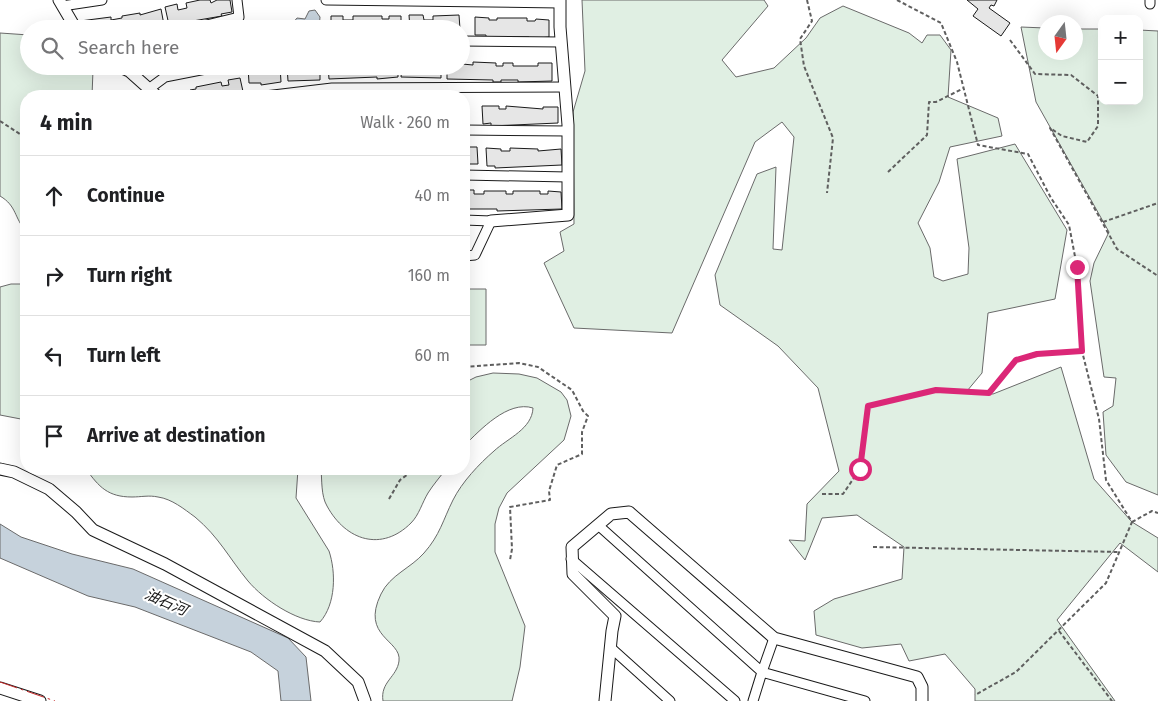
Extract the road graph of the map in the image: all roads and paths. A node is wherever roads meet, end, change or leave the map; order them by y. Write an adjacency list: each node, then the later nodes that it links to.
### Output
1 (102, 0): 7 (street)
2 (238, 0): 9 (street)
3 (326, 0): 6 (street)
4 (807, 0): 27 (path)
5 (897, 0): 16 (path)
6 (560, 1): 12 (street)
7 (61, 3): 8 (street)
8 (71, 20)
9 (227, 20)
10 (1010, 40): 31 (path)
11 (470, 41): 12 (street)
12 (561, 42): 15 (street)
13 (134, 75): 17 (street)
14 (175, 75): 18 (street)
15 (565, 87): 19 (street); 22 (street)
16 (964, 88): 24 (path); 34 (path)
17 (152, 90)
18 (155, 90)
19 (315, 90)
20 (0, 121): 23 (path)
21 (470, 130): 22 (street)
22 (568, 131): 26 (street)
23 (20, 134)
24 (888, 172)
25 (470, 174): 26 (street)
26 (568, 177): 30 (street)
27 (827, 193)
28 (1158, 203): 31 (path)
29 (470, 220): 30 (street)
30 (491, 221): 32 (street)
31 (1102, 222): 33 (path)
32 (470, 255)
33 (1158, 276)
34 (1082, 351): 40 (path); 43 (path)
35 (470, 367): 48 (path)
36 (0, 469): 37 (street)
37 (20, 475)
38 (20, 475): 57 (street)
39 (407, 475): 41 (path)
40 (822, 494)
41 (389, 499)
42 (1158, 513): 43 (path)
43 (1132, 522): 46 (path)
44 (598, 525): 47 (street); 50 (street); 52 (street)
45 (874, 547): 46 (path)
46 (1119, 552): 49 (path)
47 (571, 559): 51 (street); 59 (street)
48 (510, 560)
49 (1058, 630): 54 (path); 63 (path)
50 (774, 638): 52 (street); 62 (street)
51 (610, 647): 55 (street); 58 (street)
52 (762, 672): 60 (street); 61 (street)
53 (0, 688): 56 (street)
54 (975, 695)
55 (608, 699)
56 (40, 701)
57 (365, 701)
58 (670, 701)
59 (735, 701)
60 (754, 701)
61 (865, 701)
62 (922, 701)
63 (1112, 701)

